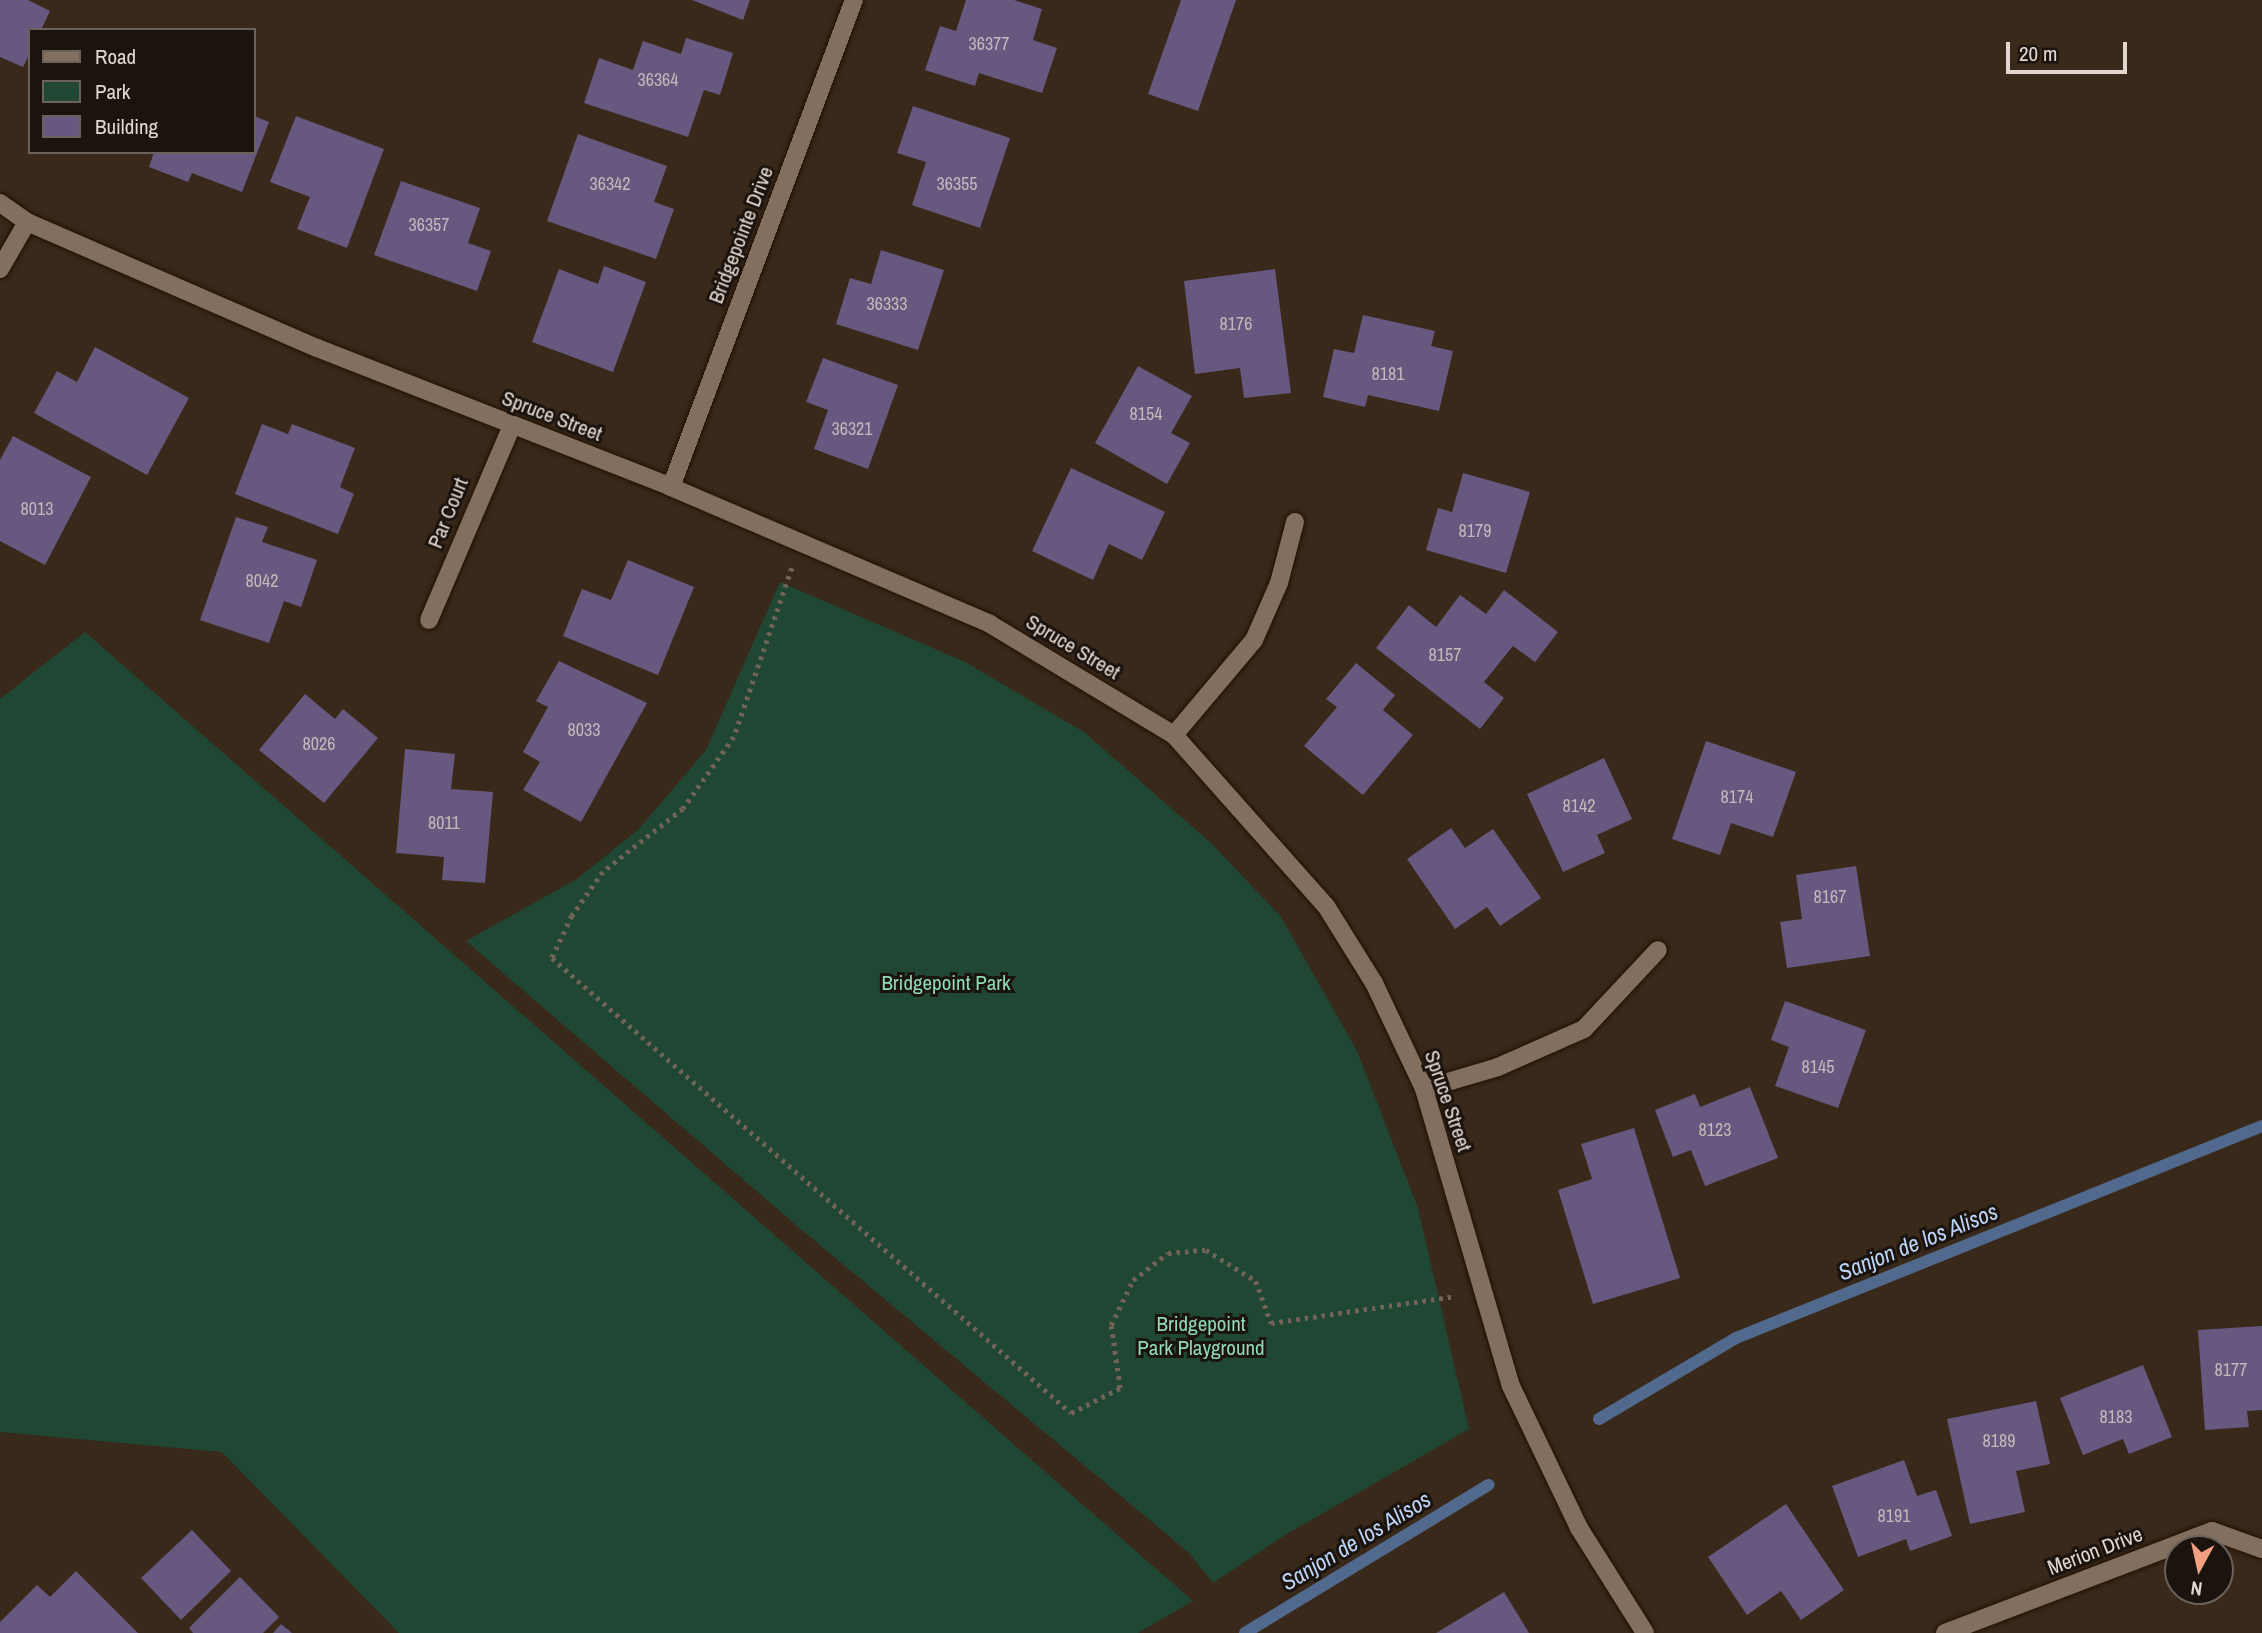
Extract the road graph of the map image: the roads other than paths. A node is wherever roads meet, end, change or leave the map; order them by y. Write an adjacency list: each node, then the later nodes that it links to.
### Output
1 (854, 0): 6 (street, Bridgepointe Drive)
2 (0, 203): 3 (street, Spruce Street)
3 (27, 222): 4 (street); 5 (street, Spruce Street)
4 (0, 269)
5 (512, 425): 6 (street, Spruce Street); 8 (street, Par Court)
6 (671, 487): 9 (street, Spruce Street)
7 (1295, 522): 9 (street)
8 (429, 620)
9 (1174, 735): 11 (street, Spruce Street)
10 (1658, 950): 11 (street)
11 (1424, 1089): 13 (street, Spruce Street)
12 (2262, 1549): 14 (street, Merion Drive)
13 (1645, 1633)
14 (1945, 1633)

